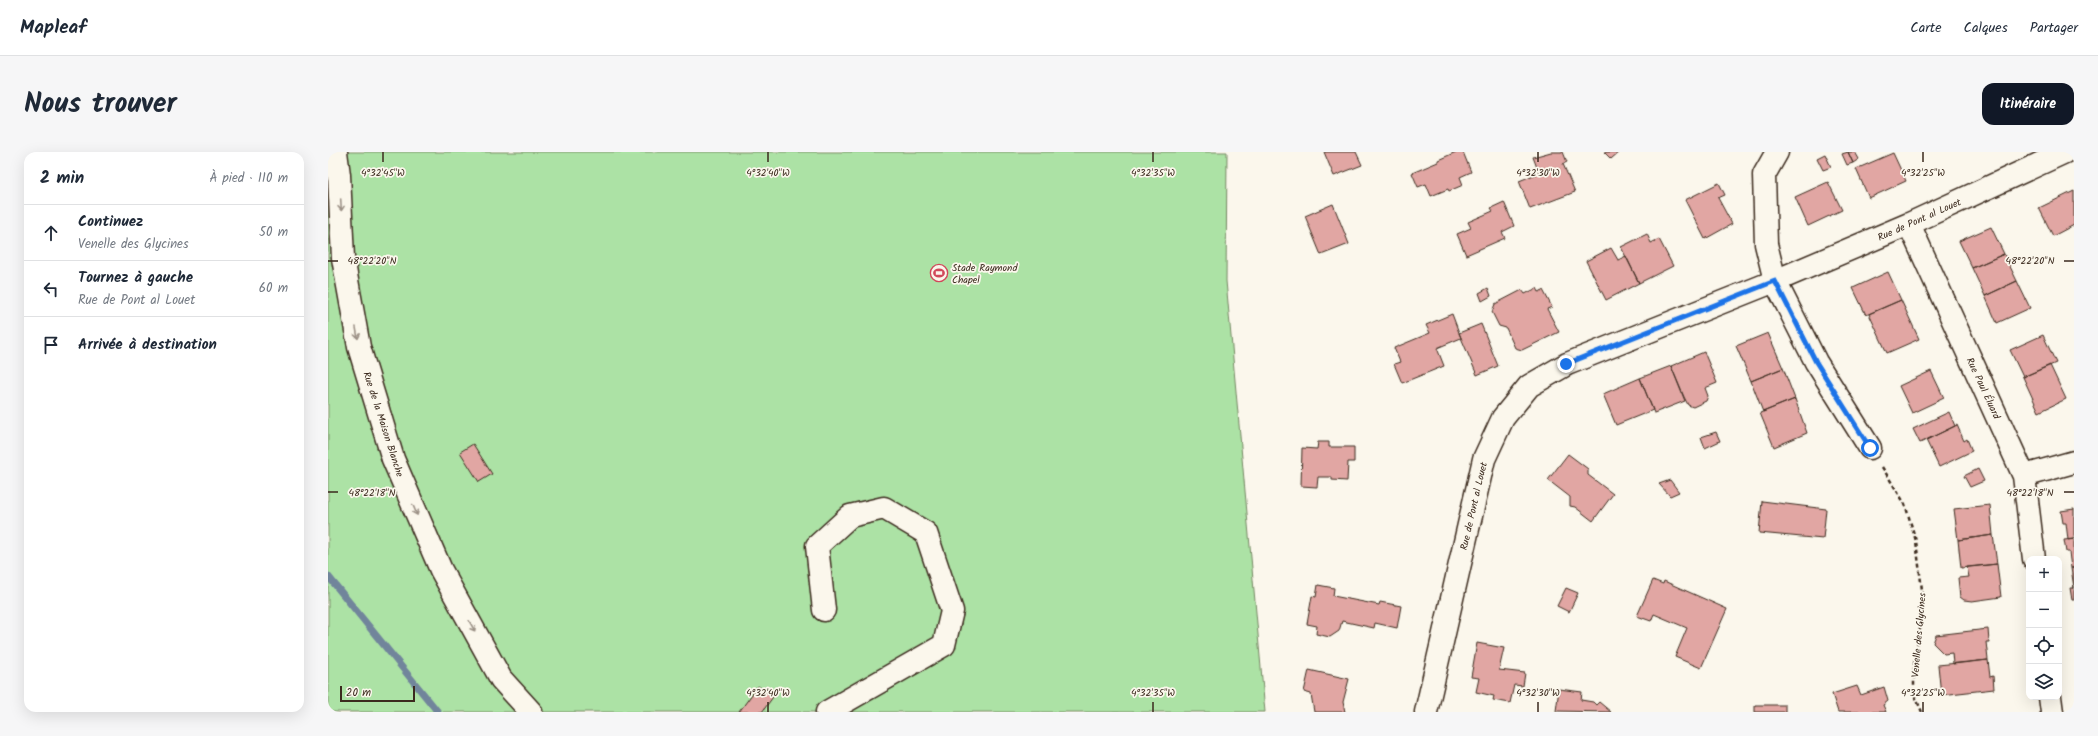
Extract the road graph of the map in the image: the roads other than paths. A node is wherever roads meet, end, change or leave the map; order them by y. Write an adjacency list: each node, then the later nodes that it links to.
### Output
1 (336, 152): 12 (street, Rue de la Maison Blanche, one-way to 12)
2 (1777, 152): 5 (street)
3 (2062, 153): 4 (street, Rue de Pont al Louet)
4 (1909, 224): 5 (street, Rue de Pont al Louet); 8 (street, Rue Paul Éluard)
5 (1775, 281): 6 (street); 14 (street, Rue de Pont al Louet)
6 (1870, 448)
7 (2074, 462): 8 (street)
8 (2024, 476): 9 (street, Rue Paul Éluard)
9 (2034, 556)
10 (824, 610): 13 (street)
11 (2050, 700): 15 (street)
12 (532, 712)
13 (827, 712)
14 (1426, 712)
15 (2052, 712)

